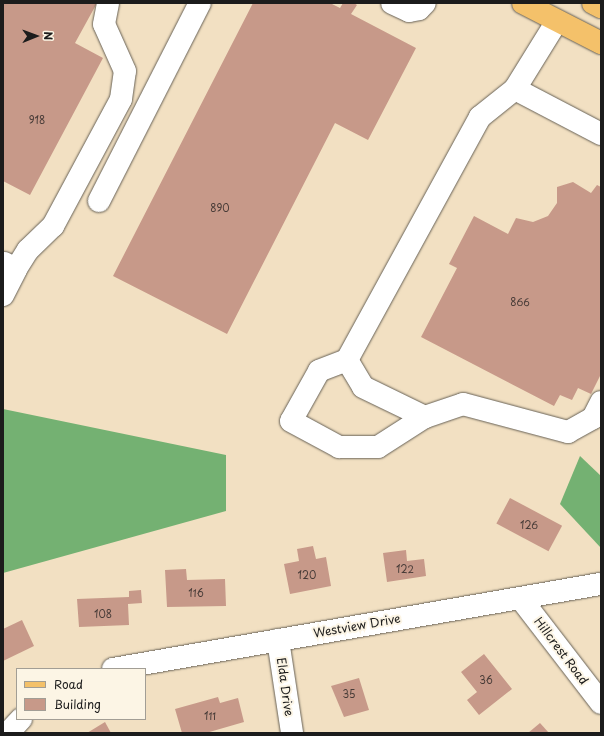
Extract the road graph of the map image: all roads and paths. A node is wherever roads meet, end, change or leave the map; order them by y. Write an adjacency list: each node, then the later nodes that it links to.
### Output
1 (108, 3): 13 (street)
2 (200, 3): 12 (street)
3 (392, 3): 4 (street)
4 (425, 3)
5 (523, 3): 8 (main road)
6 (593, 3): 7 (main road)
7 (601, 7)
8 (557, 21): 9 (main road); 10 (street)
9 (601, 43)
10 (515, 89): 11 (street); 15 (street)
11 (601, 134)
12 (99, 201)
13 (10, 266): 14 (street)
14 (3, 295)
15 (347, 360): 17 (street); 17 (street)
16 (601, 402): 17 (street)
17 (425, 417)
18 (601, 584): 19 (street, Westview Drive)
19 (521, 599): 20 (street, Westview Drive); 22 (street, Hillcrest Road)
20 (278, 640): 21 (street, Westview Drive); 25 (street, Elda Drive)
21 (119, 668)
22 (601, 703)
23 (20, 720): 24 (street)
24 (8, 733)
25 (292, 733)

